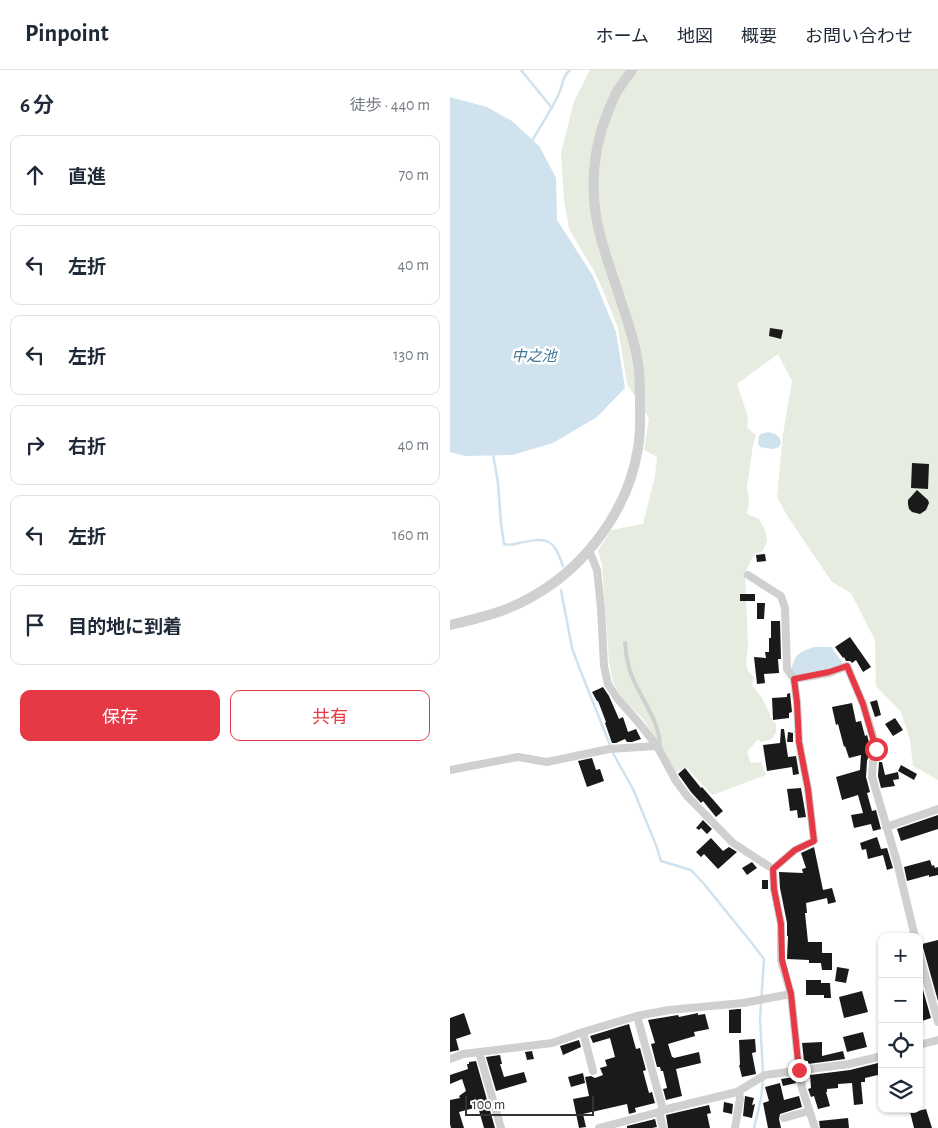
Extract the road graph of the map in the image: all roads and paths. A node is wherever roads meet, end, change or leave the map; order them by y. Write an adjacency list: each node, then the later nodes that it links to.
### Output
1 (632, 70): 2 (street)
2 (589, 550): 4 (street); 7 (street)
3 (748, 575): 6 (street)
4 (450, 625)
5 (624, 643): 7 (lane)
6 (794, 679): 10 (street); 11 (street)
7 (658, 749): 8 (street); 11 (street)
8 (450, 770)
9 (938, 809): 10 (street)
10 (886, 827): 12 (street)
11 (773, 869): 14 (street)
12 (914, 933)
13 (923, 967): 16 (street)
14 (791, 994): 15 (street); 23 (street)
15 (637, 1016): 17 (street); 26 (street)
16 (938, 1022)
17 (583, 1032): 20 (street); 24 (street)
18 (938, 1040): 19 (street)
19 (923, 1044)
20 (479, 1052): 22 (street); 29 (street)
21 (878, 1057): 23 (street)
22 (450, 1059)
23 (799, 1070): 25 (street); 27 (street)
24 (593, 1071)
25 (739, 1091): 26 (street); 32 (street)
26 (661, 1111): 30 (street); 31 (street)
27 (809, 1111): 28 (street); 33 (street)
28 (784, 1118)
29 (501, 1128)
30 (599, 1128)
31 (663, 1128)
32 (735, 1128)
33 (815, 1128)

